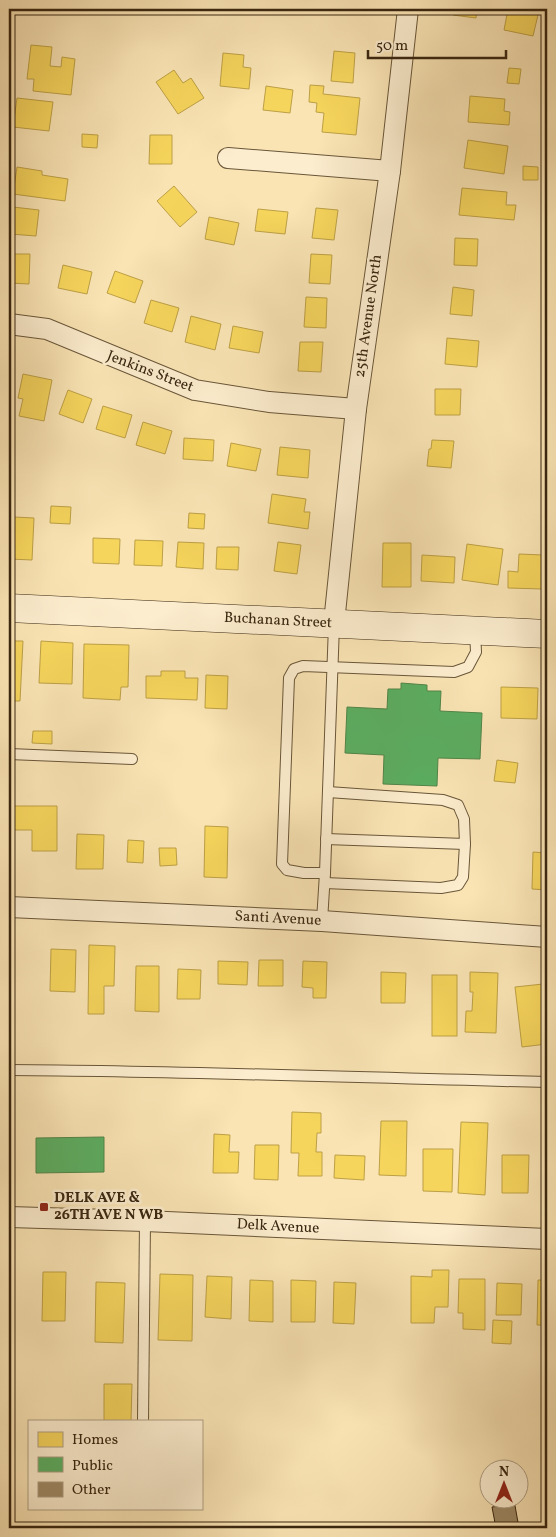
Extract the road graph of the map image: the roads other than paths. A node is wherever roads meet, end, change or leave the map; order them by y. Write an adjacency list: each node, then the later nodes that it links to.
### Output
1 (408, 9): 3 (street, 25th Avenue North)
2 (228, 158): 3 (street)
3 (390, 171): 5 (street, 25th Avenue North)
4 (9, 324): 5 (street, Jenkins Street)
5 (356, 409): 7 (street, 25th Avenue North)
6 (9, 608): 7 (street, Buchanan Street)
7 (334, 623): 8 (street, Buchanan Street); 10 (lane)
8 (475, 630): 9 (street, Buchanan Street); 10 (lane)
9 (547, 634)
10 (332, 668): 13 (lane); 16 (lane)
11 (9, 754): 12 (lane)
12 (132, 760)
13 (328, 792): 14 (lane); 15 (lane)
14 (326, 839): 15 (lane); 16 (lane)
15 (465, 844): 16 (lane)
16 (325, 878): 18 (lane)
17 (9, 907): 18 (street, Santi Avenue)
18 (322, 921): 19 (street, Santi Avenue)
19 (547, 937)
20 (9, 1070): 21 (lane)
21 (547, 1082)
22 (9, 1217): 23 (street, Delk Avenue)
23 (145, 1221): 24 (street, Delk Avenue); 25 (lane)
24 (547, 1239)
25 (143, 1420)

